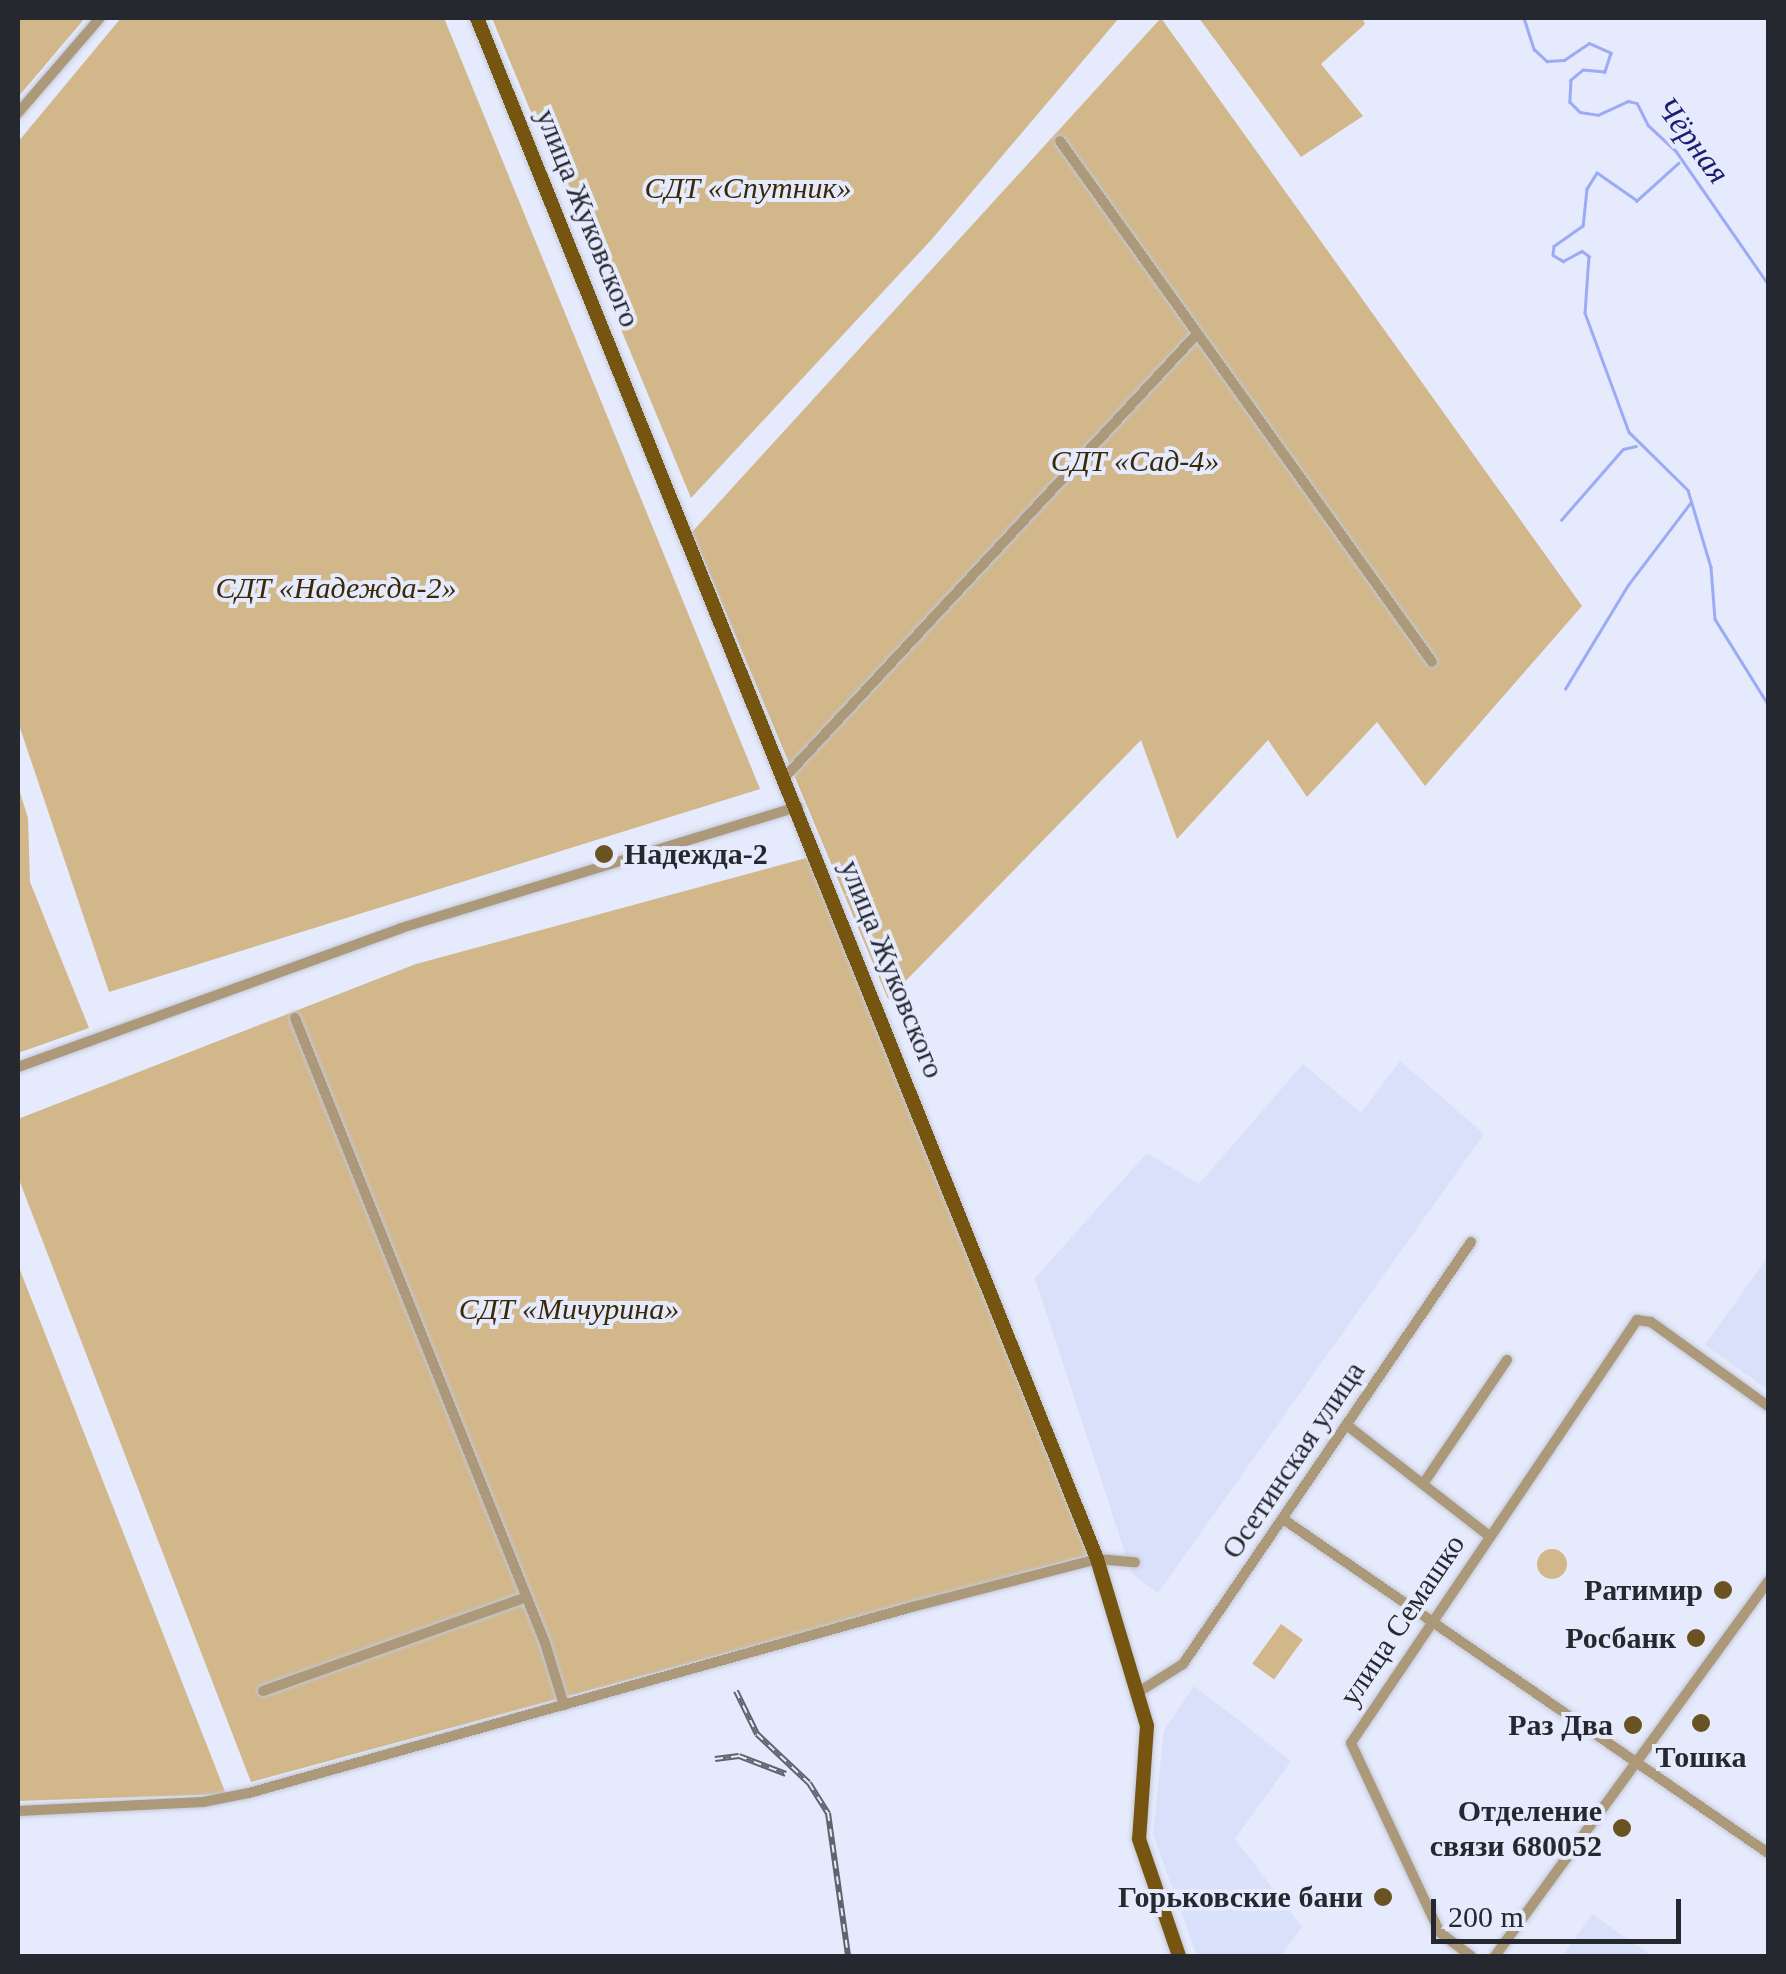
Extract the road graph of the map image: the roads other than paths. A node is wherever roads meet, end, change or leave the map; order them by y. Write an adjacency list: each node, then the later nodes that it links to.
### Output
1 (100, 18): 3 (street)
2 (477, 18): 7 (main road, улица Жуковского)
3 (18, 113)
4 (1060, 142): 5 (street)
5 (1197, 334): 6 (street); 7 (street)
6 (1432, 662)
7 (786, 776): 8 (main road, улица Жуковского)
8 (798, 807): 10 (street); 18 (main road, улица Жуковского)
9 (296, 1018): 21 (street)
10 (18, 1067)
11 (1471, 1242): 14 (street, Осетинская улица)
12 (1507, 1360): 15 (street)
13 (1768, 1406): 17 (street, улица Семашко)
14 (1348, 1426): 15 (street); 16 (street, Осетинская улица)
15 (1423, 1484): 17 (street)
16 (1283, 1518): 22 (street); 24 (street, Осетинская улица)
17 (1488, 1535): 22 (street, улица Семашко)
18 (1097, 1559): 19 (street); 24 (main road, улица Жуковского); 25 (street)
19 (1135, 1562)
20 (1768, 1581): 26 (street)
21 (527, 1596): 23 (street); 25 (street)
22 (1432, 1623): 26 (street); 30 (street, улица Семашко)
23 (263, 1691)
24 (1140, 1691): 29 (main road, улица Жуковского)
25 (564, 1705): 27 (street)
26 (1638, 1764): 28 (street); 31 (street)
27 (18, 1810)
28 (1768, 1853)
29 (1180, 1956)
30 (1471, 1956)
31 (1494, 1956)

